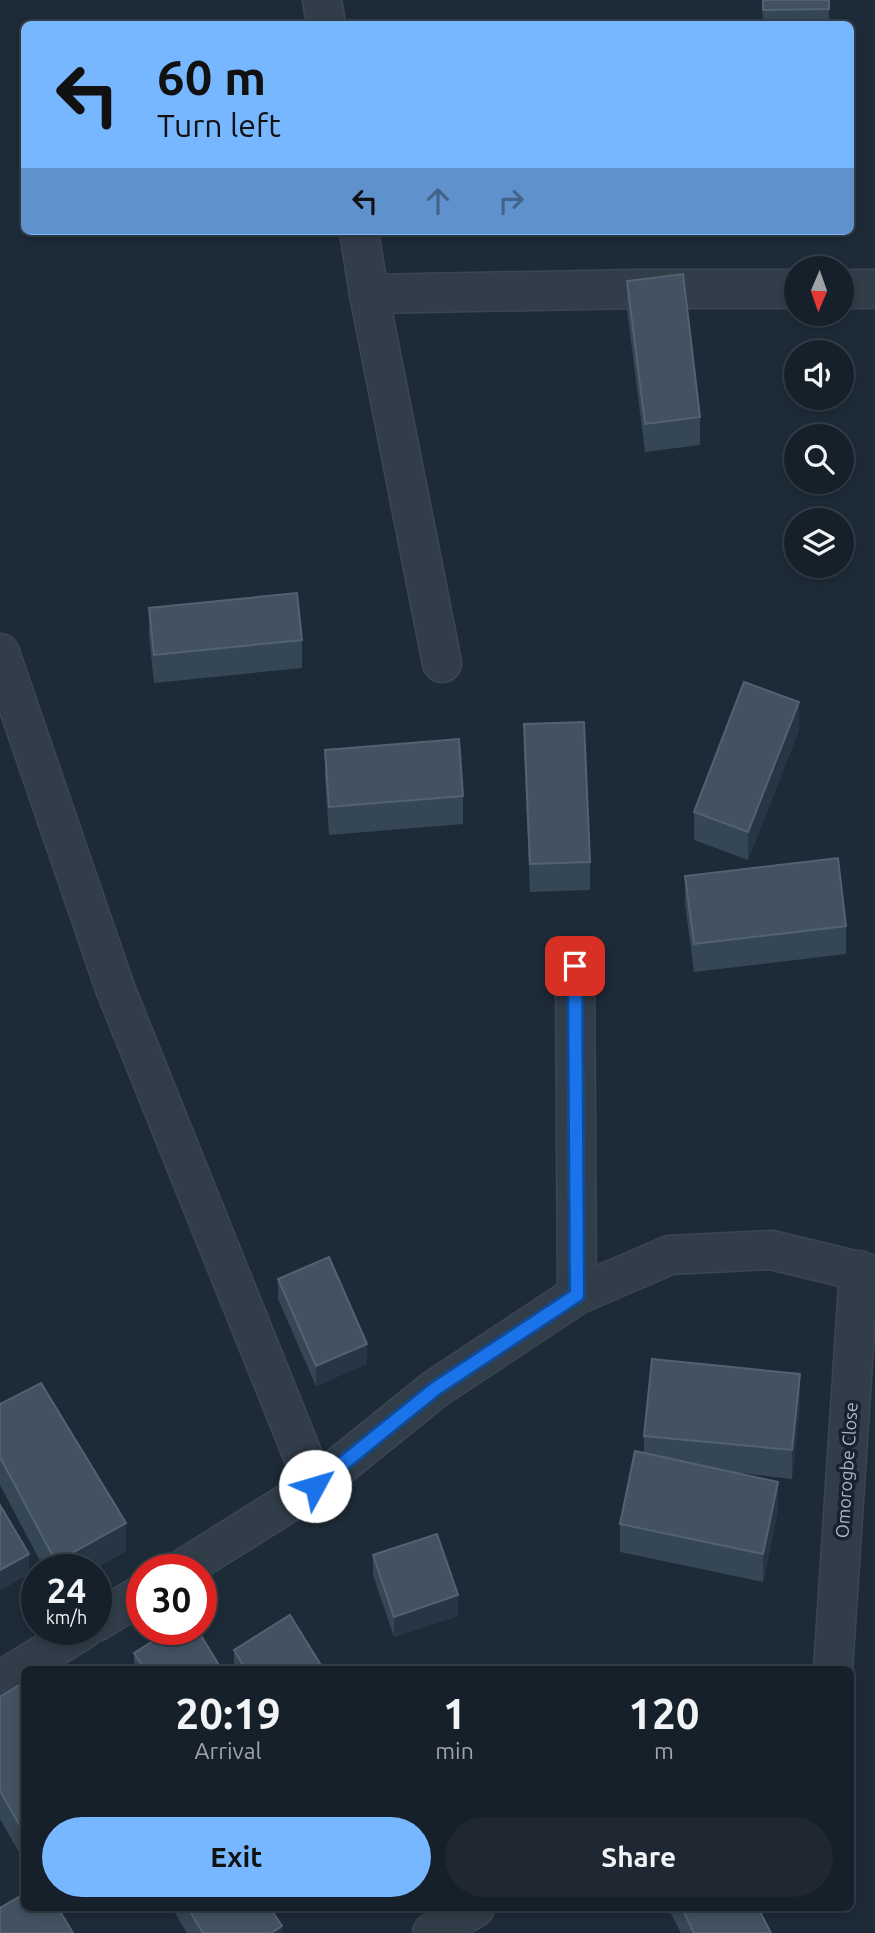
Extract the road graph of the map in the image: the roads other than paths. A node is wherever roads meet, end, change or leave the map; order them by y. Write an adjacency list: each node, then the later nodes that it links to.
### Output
1 (322, 0): 2 (street)
2 (326, 21)
3 (360, 235): 7 (street)
4 (784, 289): 7 (street)
5 (854, 289): 6 (street)
6 (875, 289)
7 (369, 294): 9 (street)
8 (0, 653): 13 (street)
9 (442, 663)
10 (575, 966): 12 (street)
11 (867, 1273): 12 (street); 17 (street, Omorogbe Close)
12 (577, 1295): 13 (street)
13 (315, 1486): 14 (street)
14 (207, 1554)
15 (58, 1645): 16 (street)
16 (24, 1666)
17 (833, 1666)
18 (21, 1668): 19 (street)
19 (0, 1681)
20 (470, 1911): 21 (street)
21 (432, 1933)

